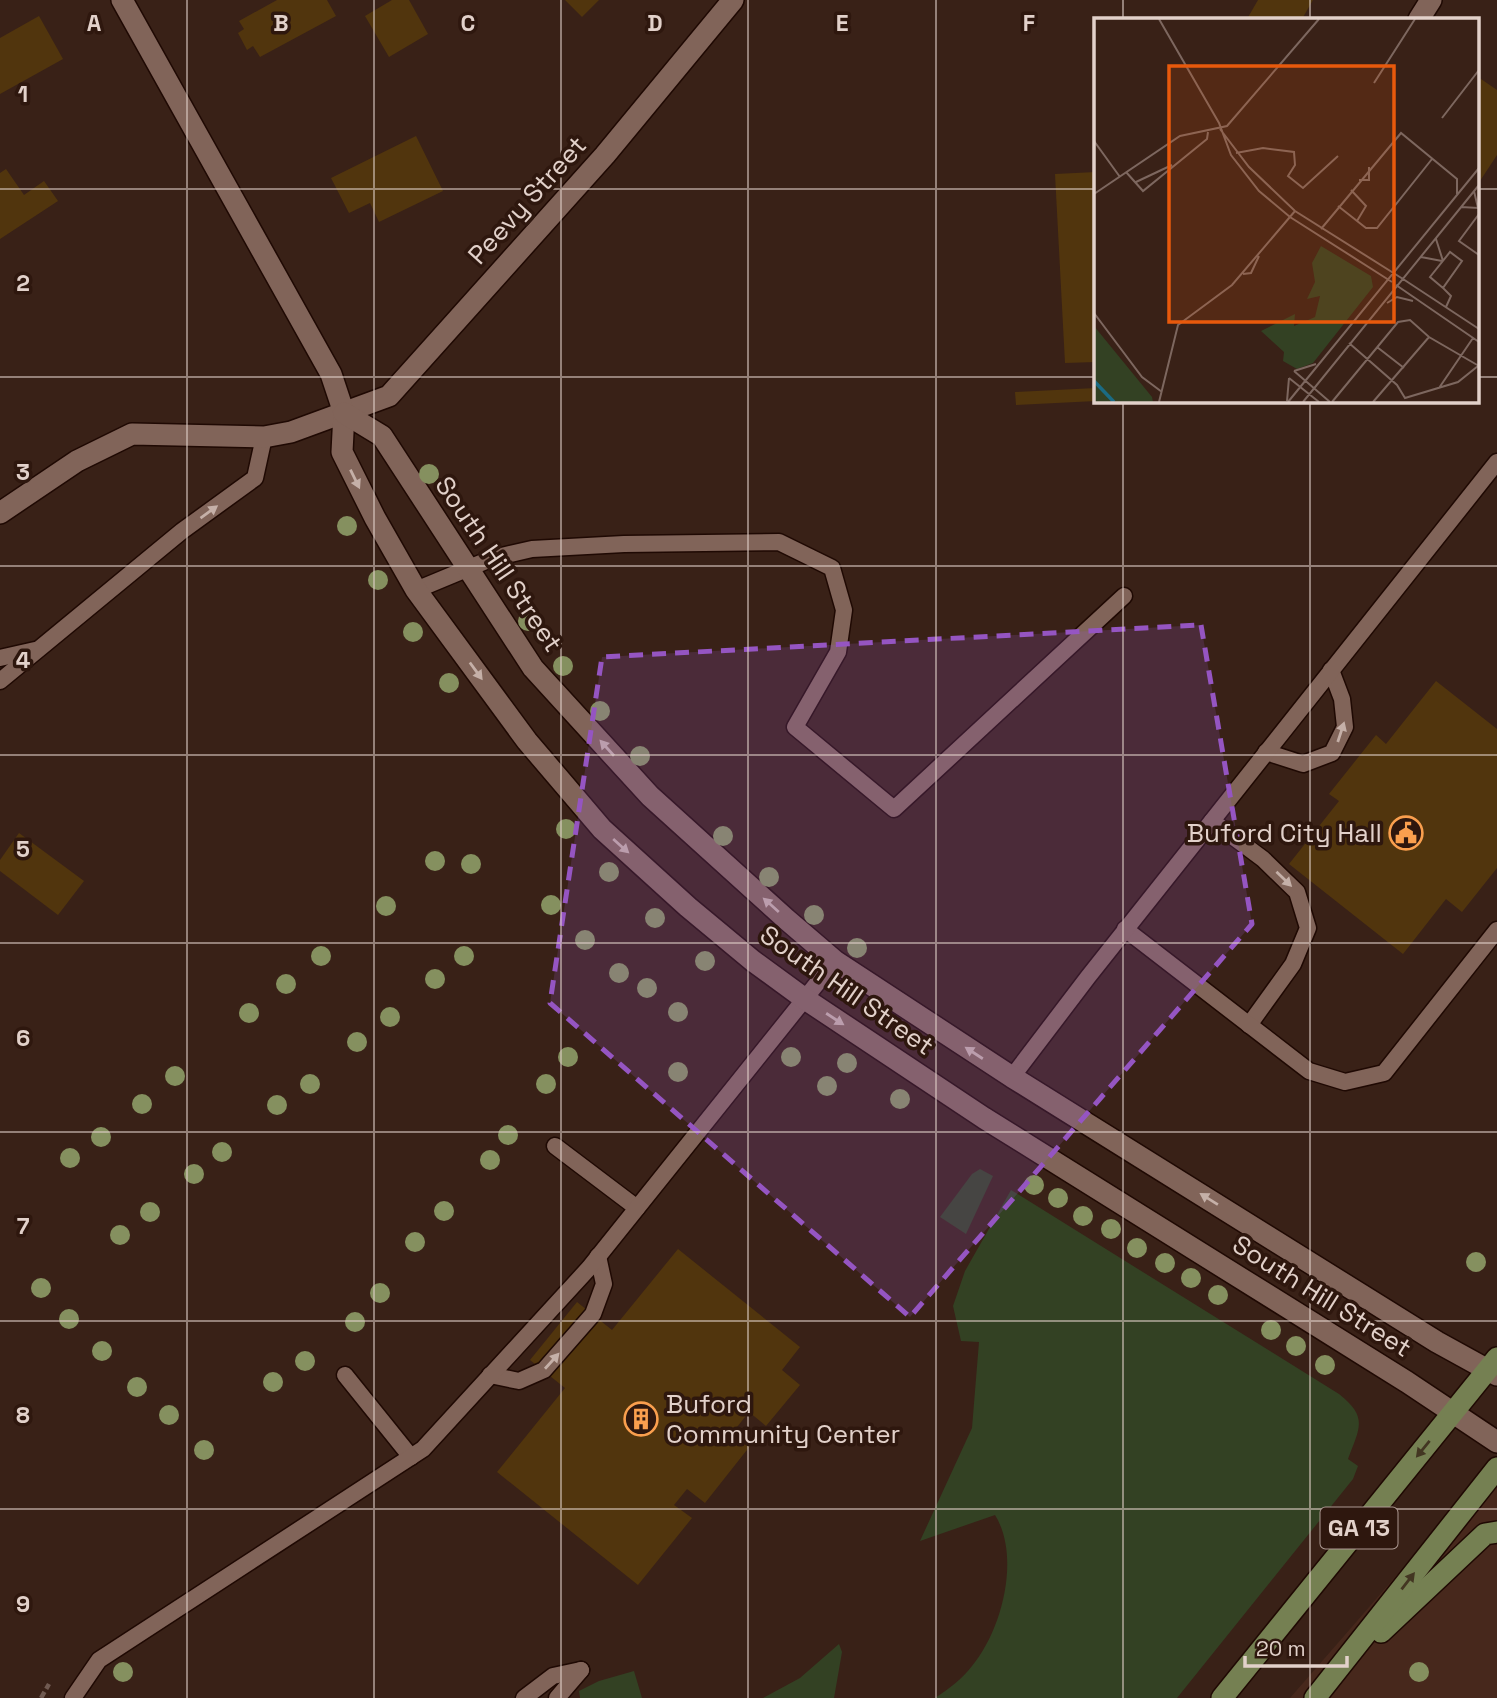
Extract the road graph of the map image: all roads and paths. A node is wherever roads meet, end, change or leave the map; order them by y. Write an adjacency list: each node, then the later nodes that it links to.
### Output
1 (122, 0): 5 (street, South Hill Street)
2 (733, 0): 5 (street, Peevy Street)
3 (1431, 0): 4 (street)
4 (1420, 18)
5 (344, 413): 6 (street, Peevy Street); 9 (street, South Hill Street); 10 (street, South Hill Street, one-way to 10)
6 (264, 437): 8 (street, Peevy Street); 12 (lane, one-way to 6)
7 (1497, 462): 14 (lane)
8 (0, 513)
9 (466, 569): 10 (lane); 11 (lane); 20 (street, South Hill Street, one-way to 9)
10 (416, 590): 21 (street, South Hill Street, one-way to 21)
11 (1124, 596)
12 (39, 649): 13 (lane); 15 (lane)
13 (0, 658)
14 (1331, 670): 16 (lane); 16 (lane, one-way to 14)
15 (0, 681)
16 (1266, 752): 17 (lane)
17 (1212, 821): 18 (lane); 22 (lane, one-way to 22)
18 (1125, 929): 22 (lane); 23 (lane)
19 (1497, 930): 22 (lane)
20 (835, 961): 21 (lane); 23 (street, South Hill Street, one-way to 20)
21 (804, 999): 25 (lane); 30 (street, South Hill Street, one-way to 30)
22 (1249, 1025)
23 (1012, 1077): 27 (street, South Hill Street, one-way to 23)
24 (555, 1146): 25 (lane)
25 (637, 1208): 26 (lane)
26 (598, 1256): 29 (lane); 29 (lane, one-way to 26)
27 (1494, 1368): 30 (main road, GA 13)
28 (345, 1375): 32 (lane)
29 (490, 1376): 32 (lane)
30 (1452, 1413): 31 (street, South Hill Street); 39 (main road, GA 13, one-way to 39)
31 (1497, 1442)
32 (411, 1457): 36 (lane)
33 (1497, 1468): 35 (main road, GA 13, one-way to 33)
34 (1497, 1532): 35 (main road)
35 (1336, 1673): 40 (main road, GA 13)
36 (73, 1698)
37 (524, 1698): 38 (lane)
38 (557, 1698)
39 (1222, 1698)
40 (1315, 1698)

